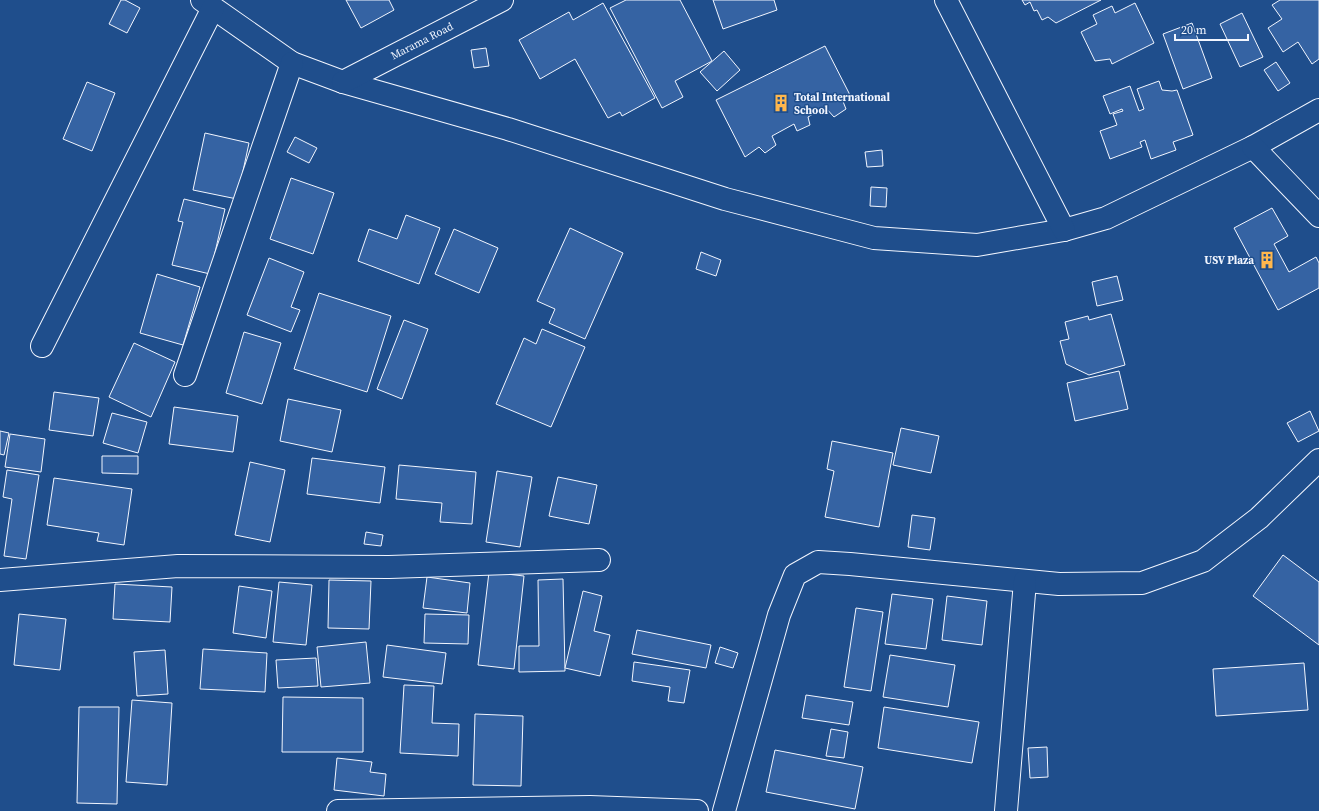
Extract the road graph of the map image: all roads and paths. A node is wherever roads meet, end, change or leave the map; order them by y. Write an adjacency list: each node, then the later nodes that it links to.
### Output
1 (502, 0): 5 (street, Marama Road)
2 (946, 0): 9 (street)
3 (208, 4): 4 (street); 10 (street)
4 (292, 63): 5 (street); 11 (street)
5 (342, 82): 9 (street)
6 (1319, 110): 7 (street)
7 (1253, 147): 8 (street); 9 (street)
8 (1319, 216)
9 (1064, 230)
10 (42, 346)
11 (186, 375)
12 (1319, 460): 15 (street)
13 (599, 560): 14 (street)
14 (0, 580)
15 (1025, 581): 18 (street); 19 (street)
16 (338, 811): 17 (street)
17 (697, 811)
18 (724, 811)
19 (1006, 811)

